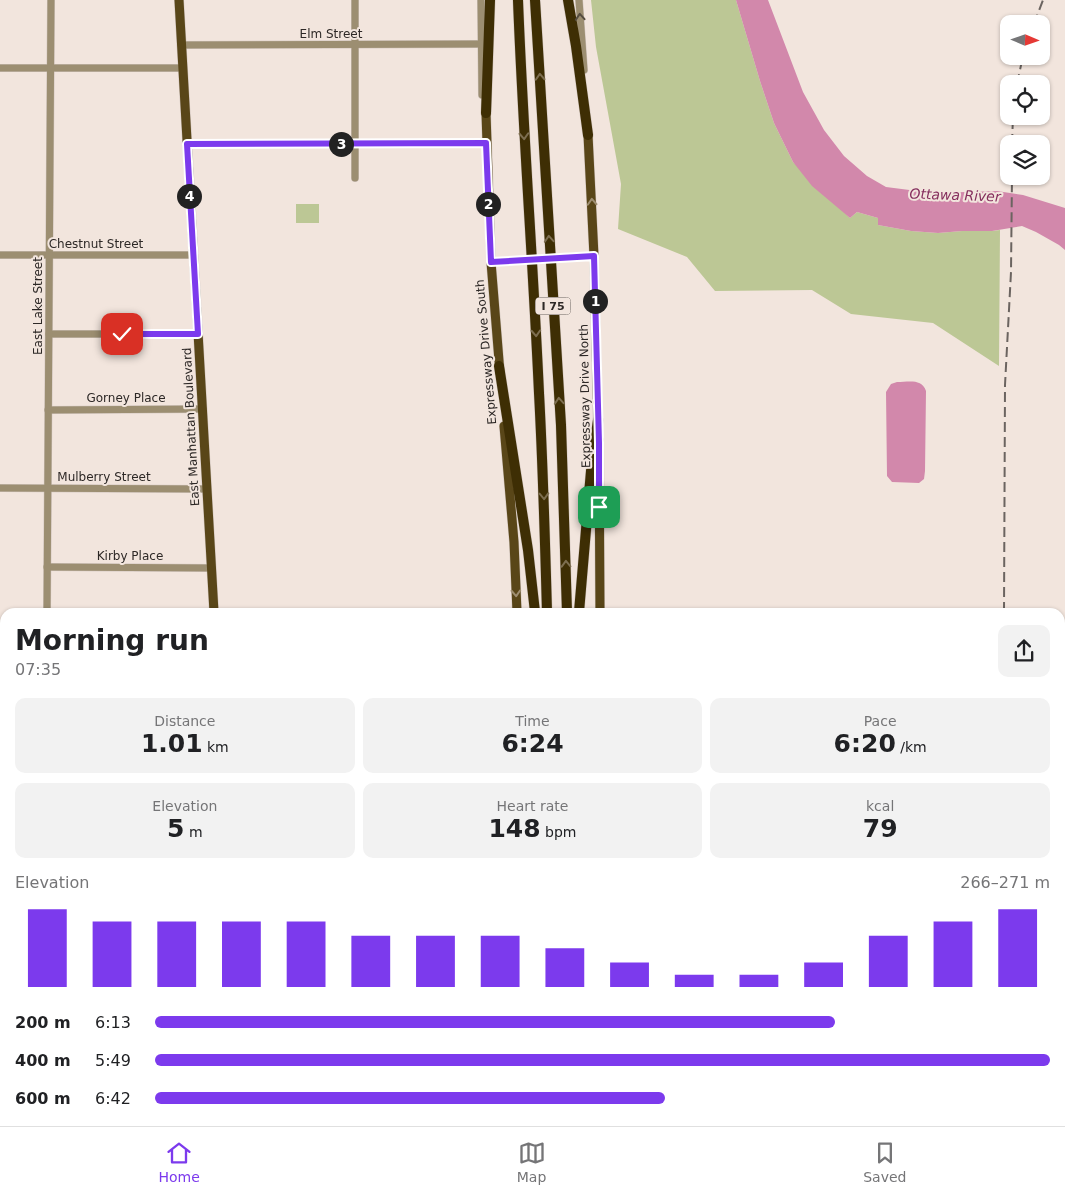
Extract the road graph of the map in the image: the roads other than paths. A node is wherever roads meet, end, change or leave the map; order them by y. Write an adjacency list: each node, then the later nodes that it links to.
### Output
1 (51, 0): 14 (street, East Lake Street)
2 (179, 0): 11 (main road, East Manhattan Boulevard)
3 (355, 0): 12 (street)
4 (481, 0): 10 (street, Expressway Drive South)
5 (490, 0): 16 (highway)
6 (518, 0): 42 (highway, I 75, one-way to 42)
7 (535, 0): 43 (highway, I 75, one-way to 7)
8 (568, 0): 17 (highway)
9 (579, 0): 17 (street, Expressway Drive North, one-way to 9)
10 (481, 44): 12 (street, Elm Street); 16 (street, Expressway Drive South)
11 (181, 45): 12 (street, Elm Street); 15 (main road, East Manhattan Boulevard)
12 (355, 45): 20 (street)
13 (0, 68): 14 (street)
14 (51, 68): 15 (street); 23 (street, East Lake Street)
15 (182, 68): 19 (main road, East Manhattan Boulevard)
16 (486, 113): 18 (main road, Expressway Drive South)
17 (588, 135): 25 (main road, Expressway Drive North, one-way to 17)
18 (486, 143): 20 (street); 26 (main road, Expressway Drive South)
19 (187, 144): 20 (street); 24 (main road, East Manhattan Boulevard)
20 (355, 144): 21 (street)
21 (355, 178)
22 (0, 255): 23 (street, Chestnut Street)
23 (50, 255): 24 (street, Chestnut Street); 27 (street, East Lake Street)
24 (193, 255): 28 (main road, East Manhattan Boulevard)
25 (594, 256): 26 (street, bridge); 32 (main road, Expressway Drive North)
26 (491, 262): 29 (main road, Expressway Drive South)
27 (49, 334): 28 (street); 31 (street, East Lake Street)
28 (198, 334): 30 (main road, East Manhattan Boulevard)
29 (499, 366): 40 (main road, Expressway Drive South, one-way to 40); 41 (highway)
30 (203, 409): 31 (street, Gorney Place); 35 (main road, East Manhattan Boulevard)
31 (48, 410): 34 (street, East Lake Street)
32 (598, 420): 44 (highway); 45 (main road, Expressway Drive North)
33 (0, 488): 34 (street, Mulberry Street)
34 (48, 488): 35 (street, Mulberry Street); 36 (street, East Lake Street)
35 (208, 489): 37 (main road, East Manhattan Boulevard)
36 (47, 567): 37 (street, Kirby Place); 38 (street, East Lake Street)
37 (212, 568): 39 (main road, East Manhattan Boulevard)
38 (47, 608)
39 (214, 608)
40 (517, 608)
41 (535, 608)
42 (547, 608)
43 (567, 608)
44 (579, 608)
45 (600, 608)

